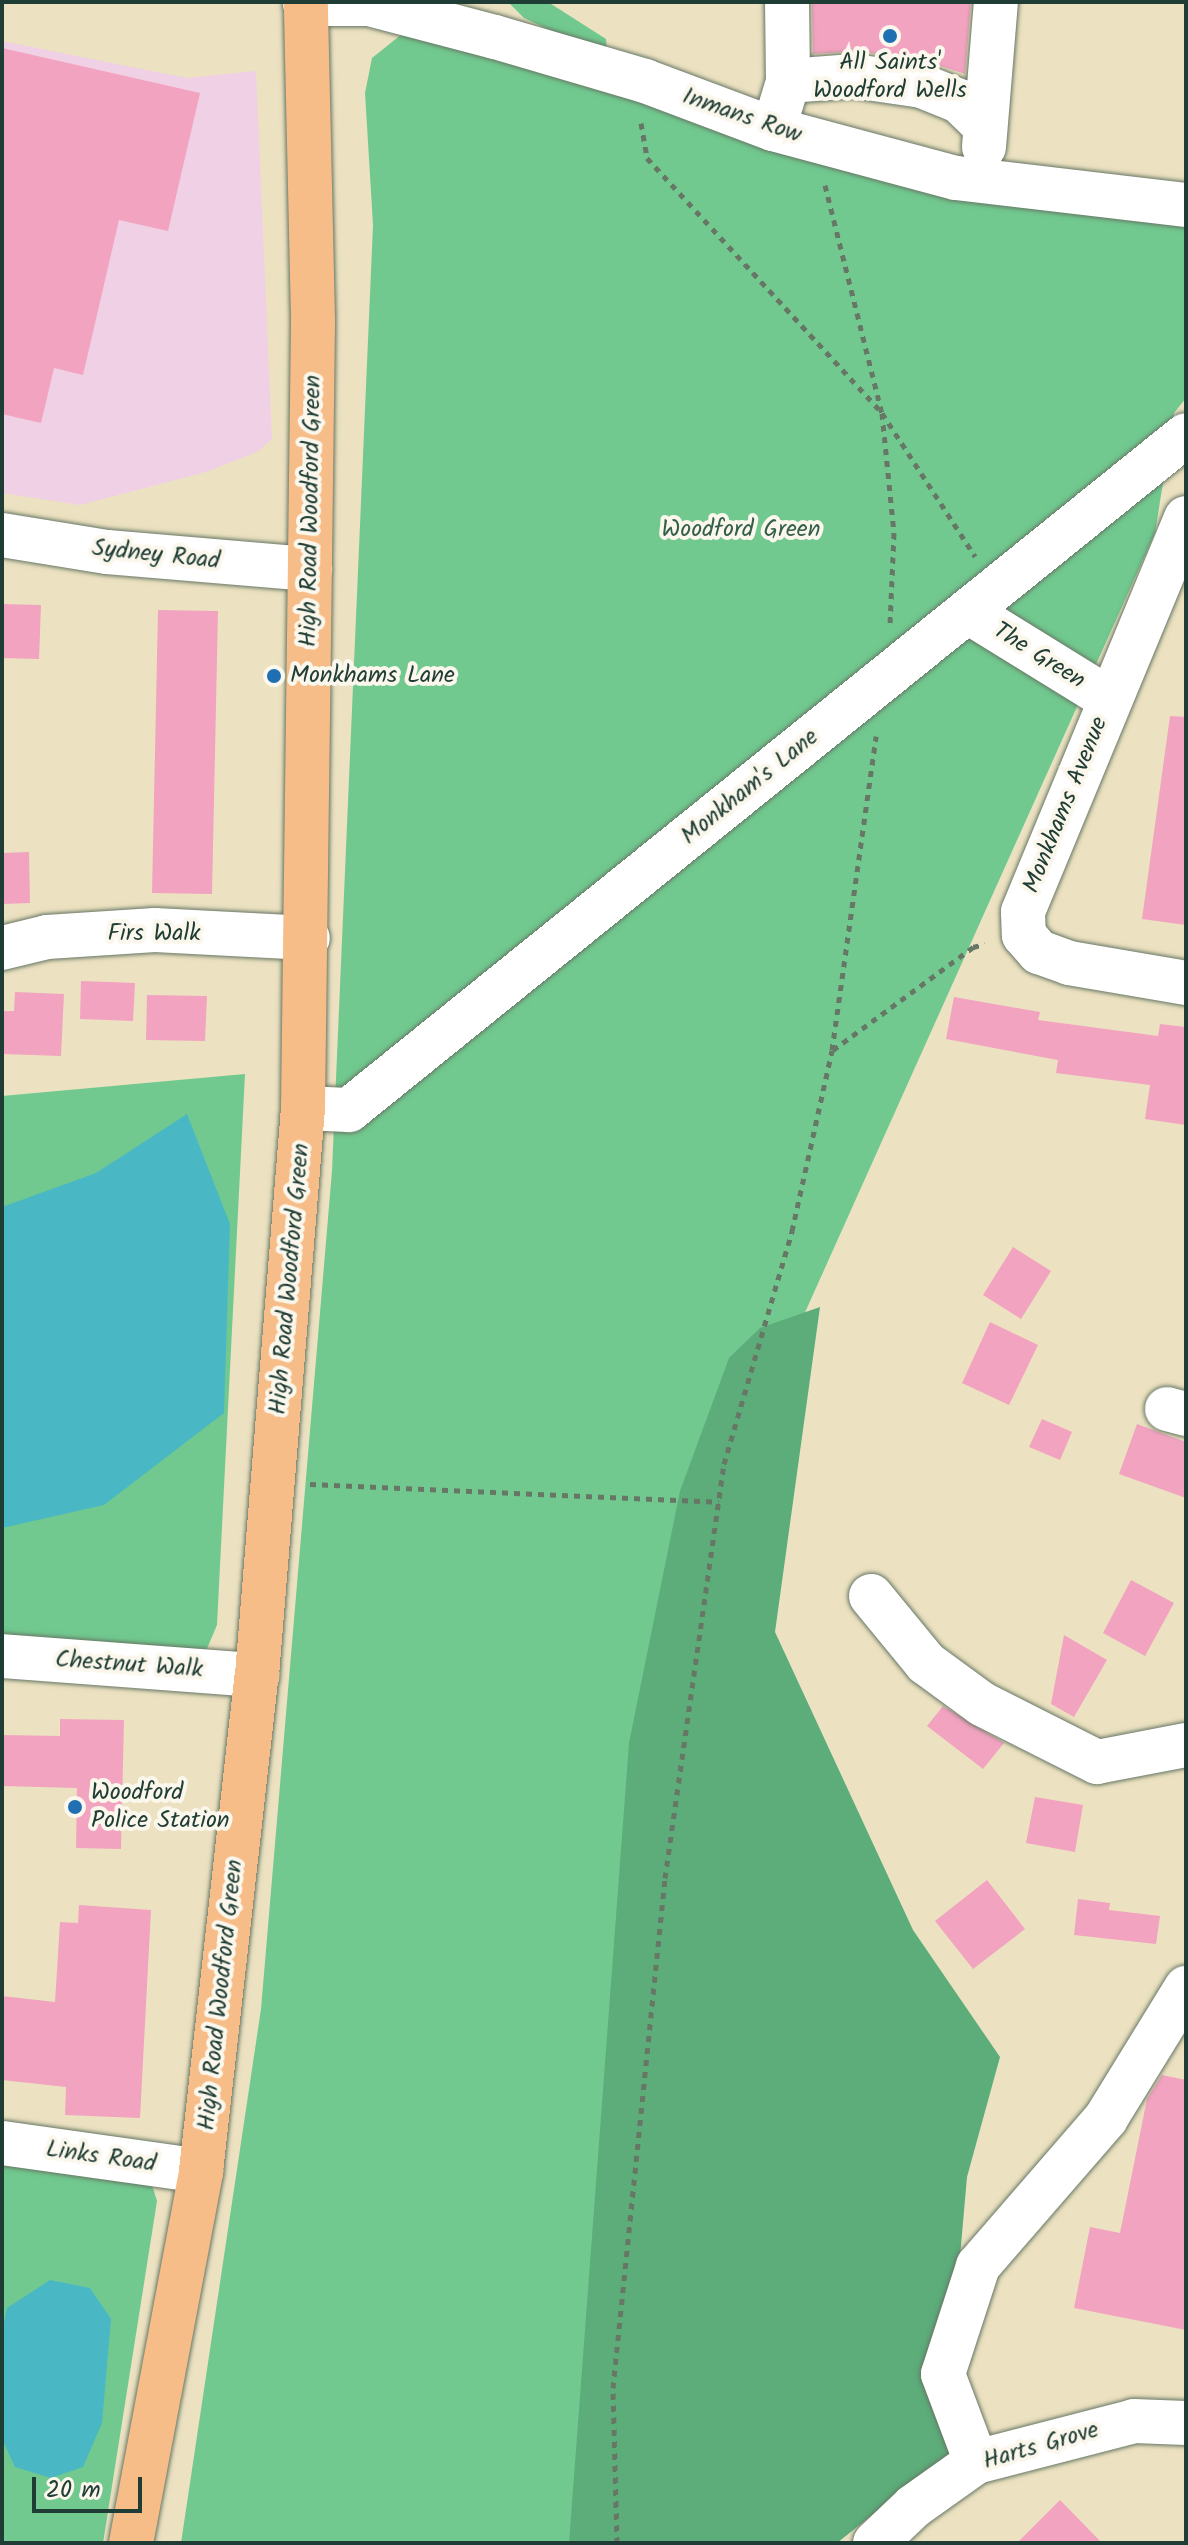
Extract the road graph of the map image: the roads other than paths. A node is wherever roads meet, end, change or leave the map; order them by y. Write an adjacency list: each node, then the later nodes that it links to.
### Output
1 (787, 2): 5 (street)
2 (996, 2): 6 (street)
3 (305, 3): 4 (street, Inmans Row); 13 (main road, High Road Woodford Green)
4 (491, 19): 7 (street, Inmans Row)
5 (788, 81): 6 (street); 7 (street)
6 (985, 126): 8 (street)
7 (773, 129): 8 (street, Inmans Row)
8 (981, 181): 9 (street, Inmans Row)
9 (1186, 205)
10 (1186, 435): 14 (street, Monkham's Lane)
11 (1186, 518): 15 (street, Monkhams Avenue)
12 (2, 535): 13 (street, Sydney Road)
13 (310, 569): 16 (main road, High Road Woodford Green)
14 (983, 602): 15 (street, The Green); 19 (street, Monkham's Lane)
15 (1109, 699): 18 (street, Monkhams Avenue)
16 (308, 938): 17 (street, Firs Walk); 19 (main road, High Road Woodford Green)
17 (2, 948)
18 (1186, 983)
19 (303, 1108): 22 (main road, High Road Woodford Green)
20 (871, 1596): 23 (street)
21 (2, 1656): 22 (street, Chestnut Walk)
22 (257, 1675): 26 (main road, High Road Woodford Green)
23 (1186, 1745)
24 (1186, 1988): 28 (street)
25 (2, 2143): 26 (street, Links Road)
26 (201, 2171): 30 (main road, High Road Woodford Green)
27 (1186, 2423): 28 (street, Harts Grove)
28 (976, 2462): 29 (street, Harts Grove)
29 (900, 2535)
30 (131, 2543)

